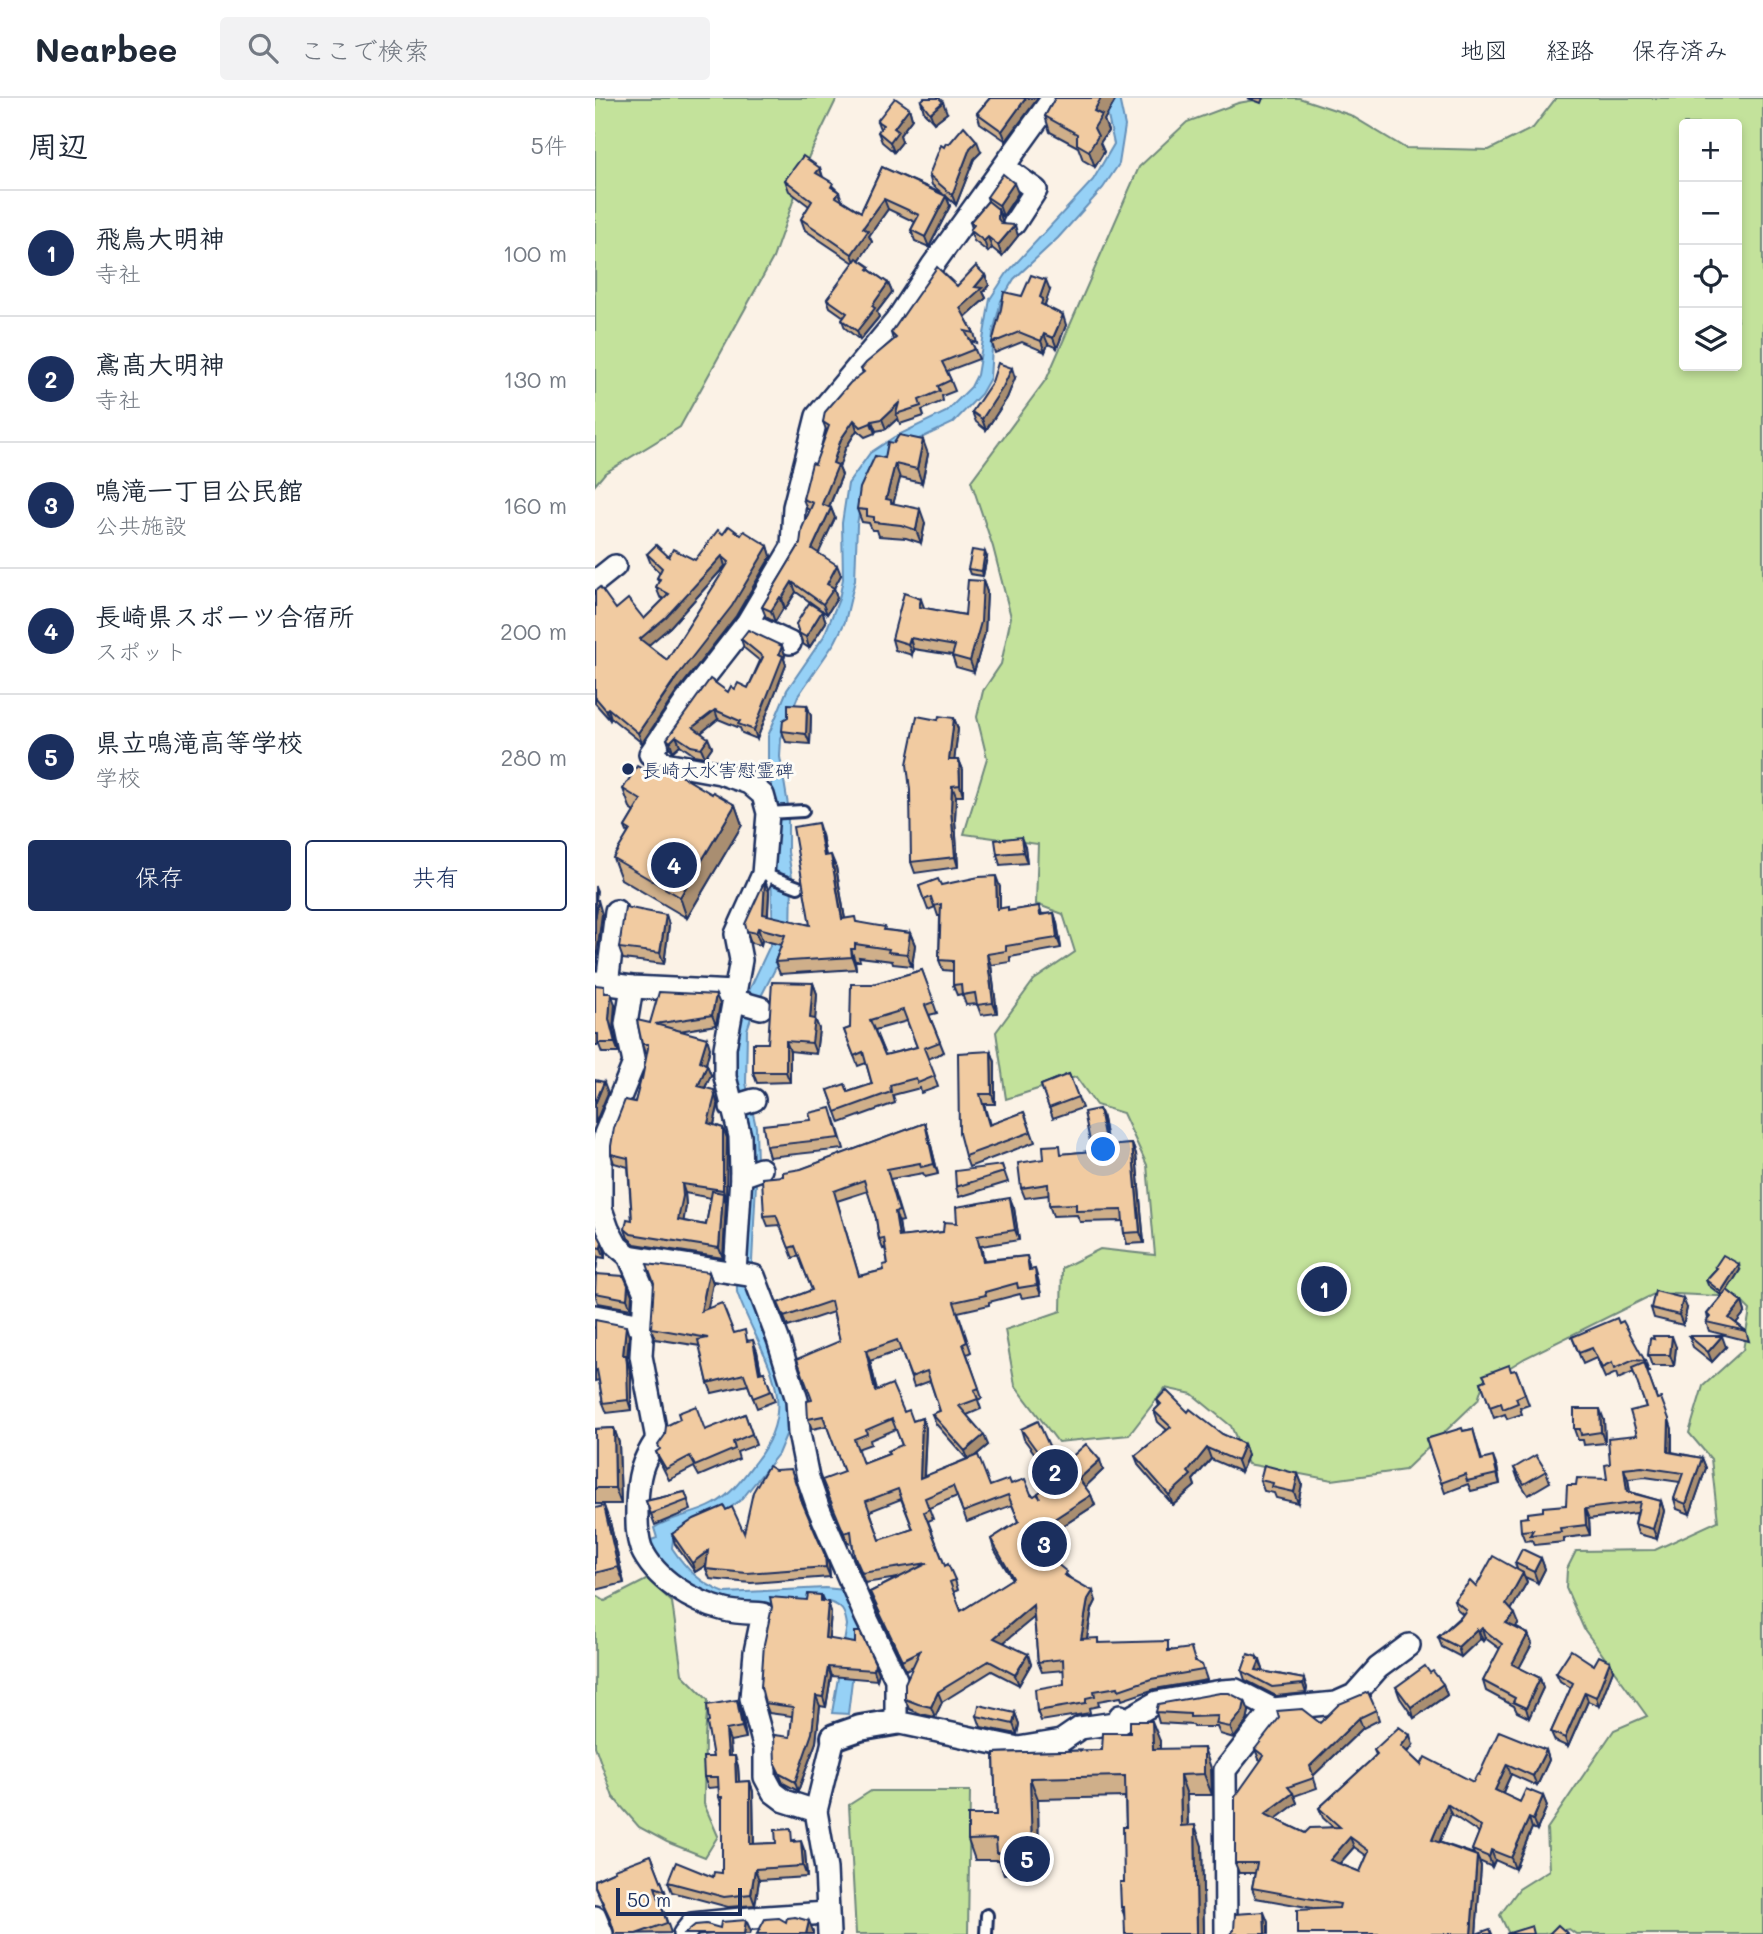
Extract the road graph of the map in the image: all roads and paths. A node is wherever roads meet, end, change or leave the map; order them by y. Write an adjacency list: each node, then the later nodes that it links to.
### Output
1 (1053, 98): 2 (street)
2 (1004, 167): 3 (street); 6 (street)
3 (1014, 224)
4 (615, 566): 5 (street)
5 (595, 582)
6 (747, 623): 7 (street); 9 (street)
7 (790, 643)
8 (803, 811): 9 (lane)
9 (768, 813): 10 (street)
10 (763, 874): 11 (lane); 15 (street)
11 (798, 887)
12 (616, 911): 13 (street)
13 (601, 983): 14 (street)
14 (632, 987): 15 (street); 18 (street)
15 (743, 1001): 17 (street)
16 (754, 1100): 17 (street)
17 (731, 1107): 19 (street)
18 (629, 1256): 19 (street); 21 (street)
19 (745, 1274): 24 (street)
20 (595, 1316): 21 (street)
21 (642, 1325): 26 (street)
22 (1409, 1645): 23 (street)
23 (1273, 1709): 24 (street); 33 (street)
24 (896, 1722): 25 (street)
25 (842, 1734): 26 (street)
26 (816, 1811): 29 (street)
27 (987, 1915): 32 (lane)
28 (595, 1917): 30 (street)
29 (828, 1924): 31 (street)
30 (602, 1934)
31 (684, 1934)
32 (986, 1934)
33 (1226, 1934)

